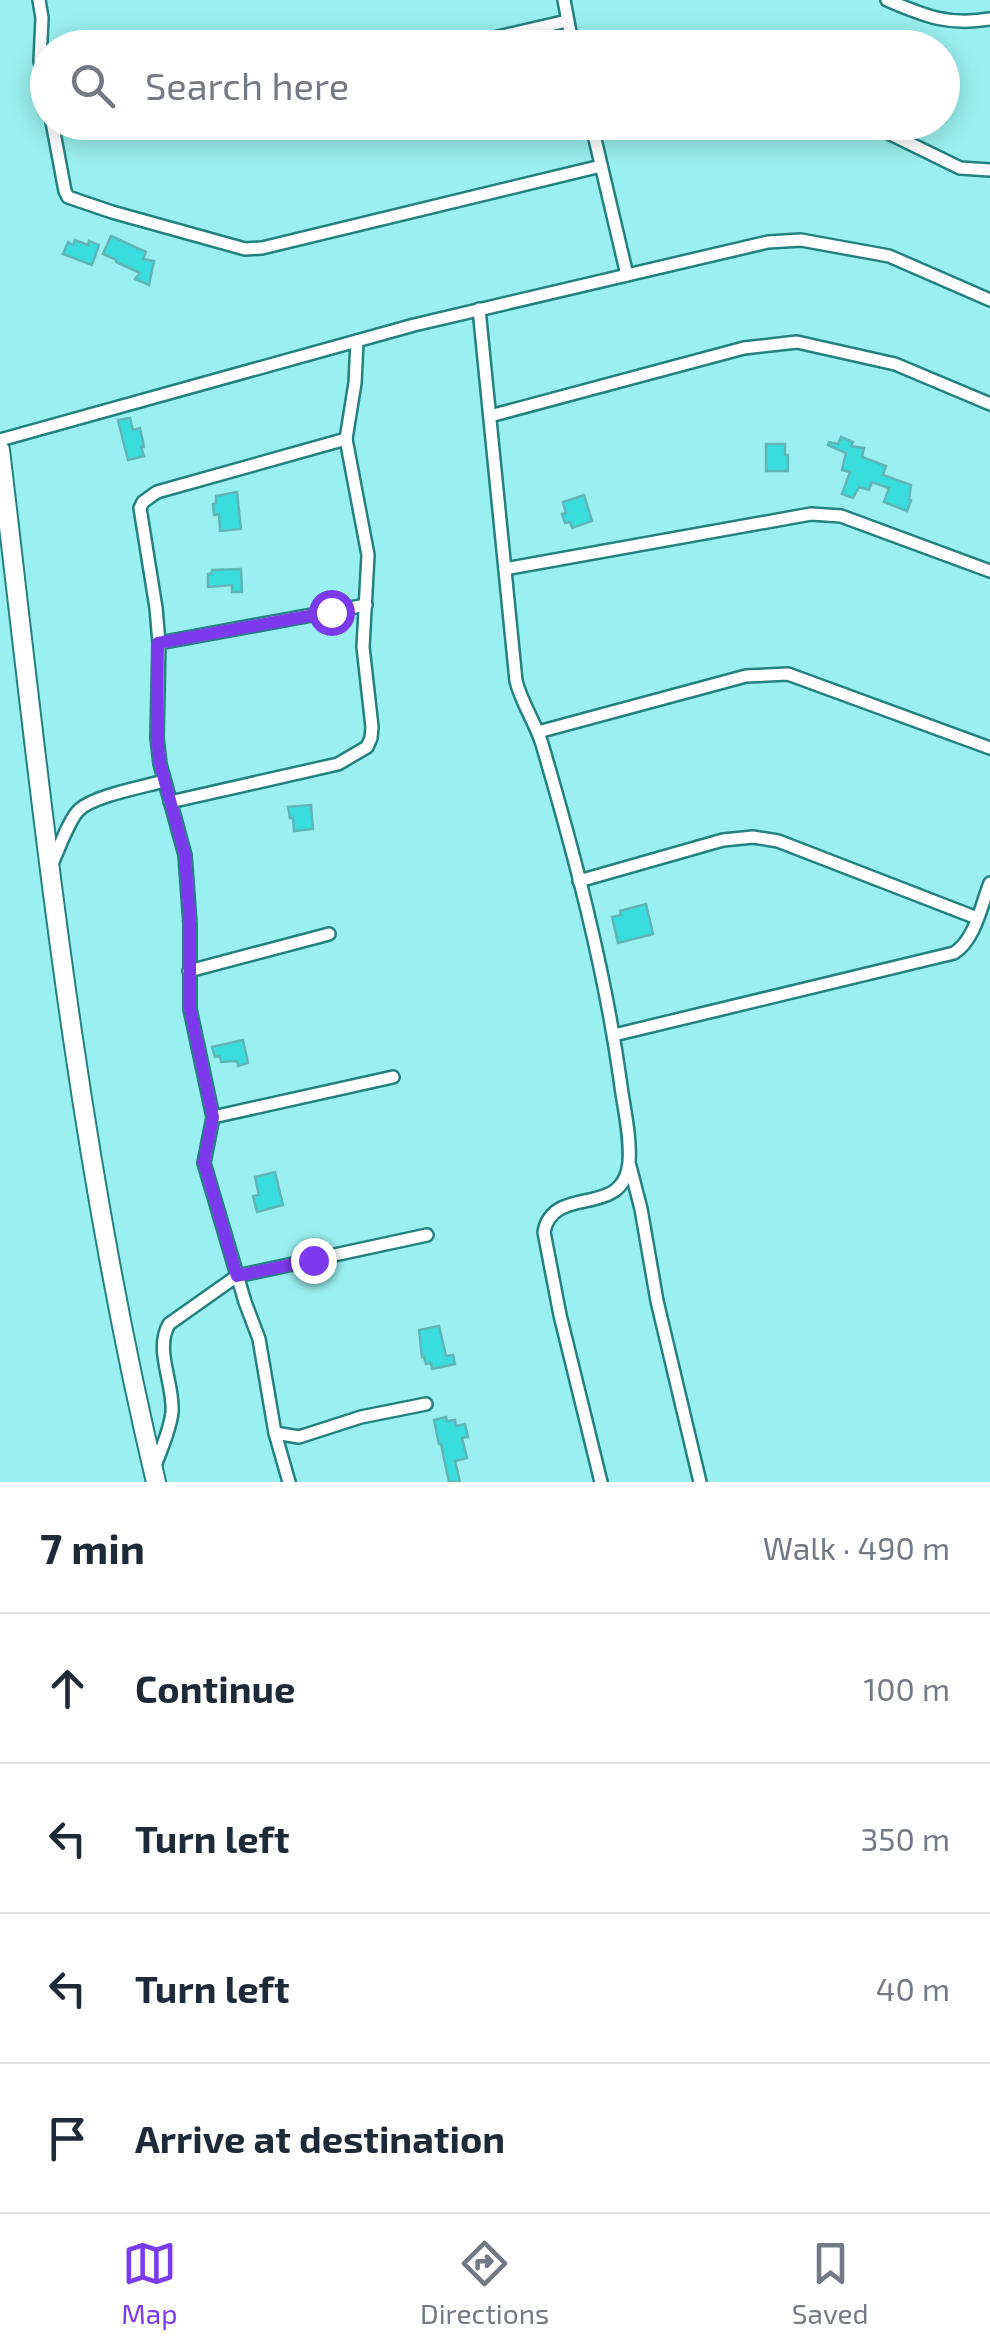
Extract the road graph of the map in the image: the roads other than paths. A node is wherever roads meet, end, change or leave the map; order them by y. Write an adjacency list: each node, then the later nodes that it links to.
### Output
1 (38, 0): 6 (street)
2 (564, 0): 5 (street)
3 (887, 0): 4 (street)
4 (990, 19)
5 (567, 21): 7 (street); 8 (street)
6 (41, 30)
7 (528, 30)
8 (569, 30)
9 (55, 140): 12 (street)
10 (595, 140): 12 (street)
11 (903, 140): 13 (street)
12 (601, 166): 14 (street)
13 (990, 170)
14 (628, 275): 15 (street); 16 (street)
15 (990, 300)
16 (479, 310): 17 (street); 19 (street)
17 (357, 341): 20 (street); 21 (street)
18 (990, 404): 19 (street)
19 (490, 416): 23 (street)
20 (346, 439): 25 (street); 26 (street)
21 (0, 440)
22 (0, 450): 31 (street)
23 (505, 568): 24 (street); 27 (street)
24 (990, 571)
25 (366, 605): 26 (street); 30 (street)
26 (158, 643): 29 (street)
27 (538, 732): 28 (street); 32 (street)
28 (990, 748)
29 (164, 781): 30 (street); 31 (street)
30 (170, 802): 36 (street)
31 (50, 869): 47 (street)
32 (579, 880): 34 (street); 37 (street)
33 (990, 884): 34 (street)
34 (977, 918): 37 (street)
35 (329, 934): 36 (street)
36 (190, 971): 39 (street)
37 (614, 1035): 40 (street)
38 (393, 1077): 39 (street)
39 (213, 1117): 42 (street)
40 (629, 1162): 49 (street); 50 (street)
41 (427, 1235): 42 (street)
42 (237, 1276): 44 (street); 47 (street)
43 (426, 1404): 45 (street)
44 (274, 1433): 45 (street); 46 (street)
45 (299, 1438): 46 (street)
46 (282, 1458): 48 (street)
47 (154, 1476)
48 (289, 1482)
49 (601, 1482)
50 (700, 1482)

